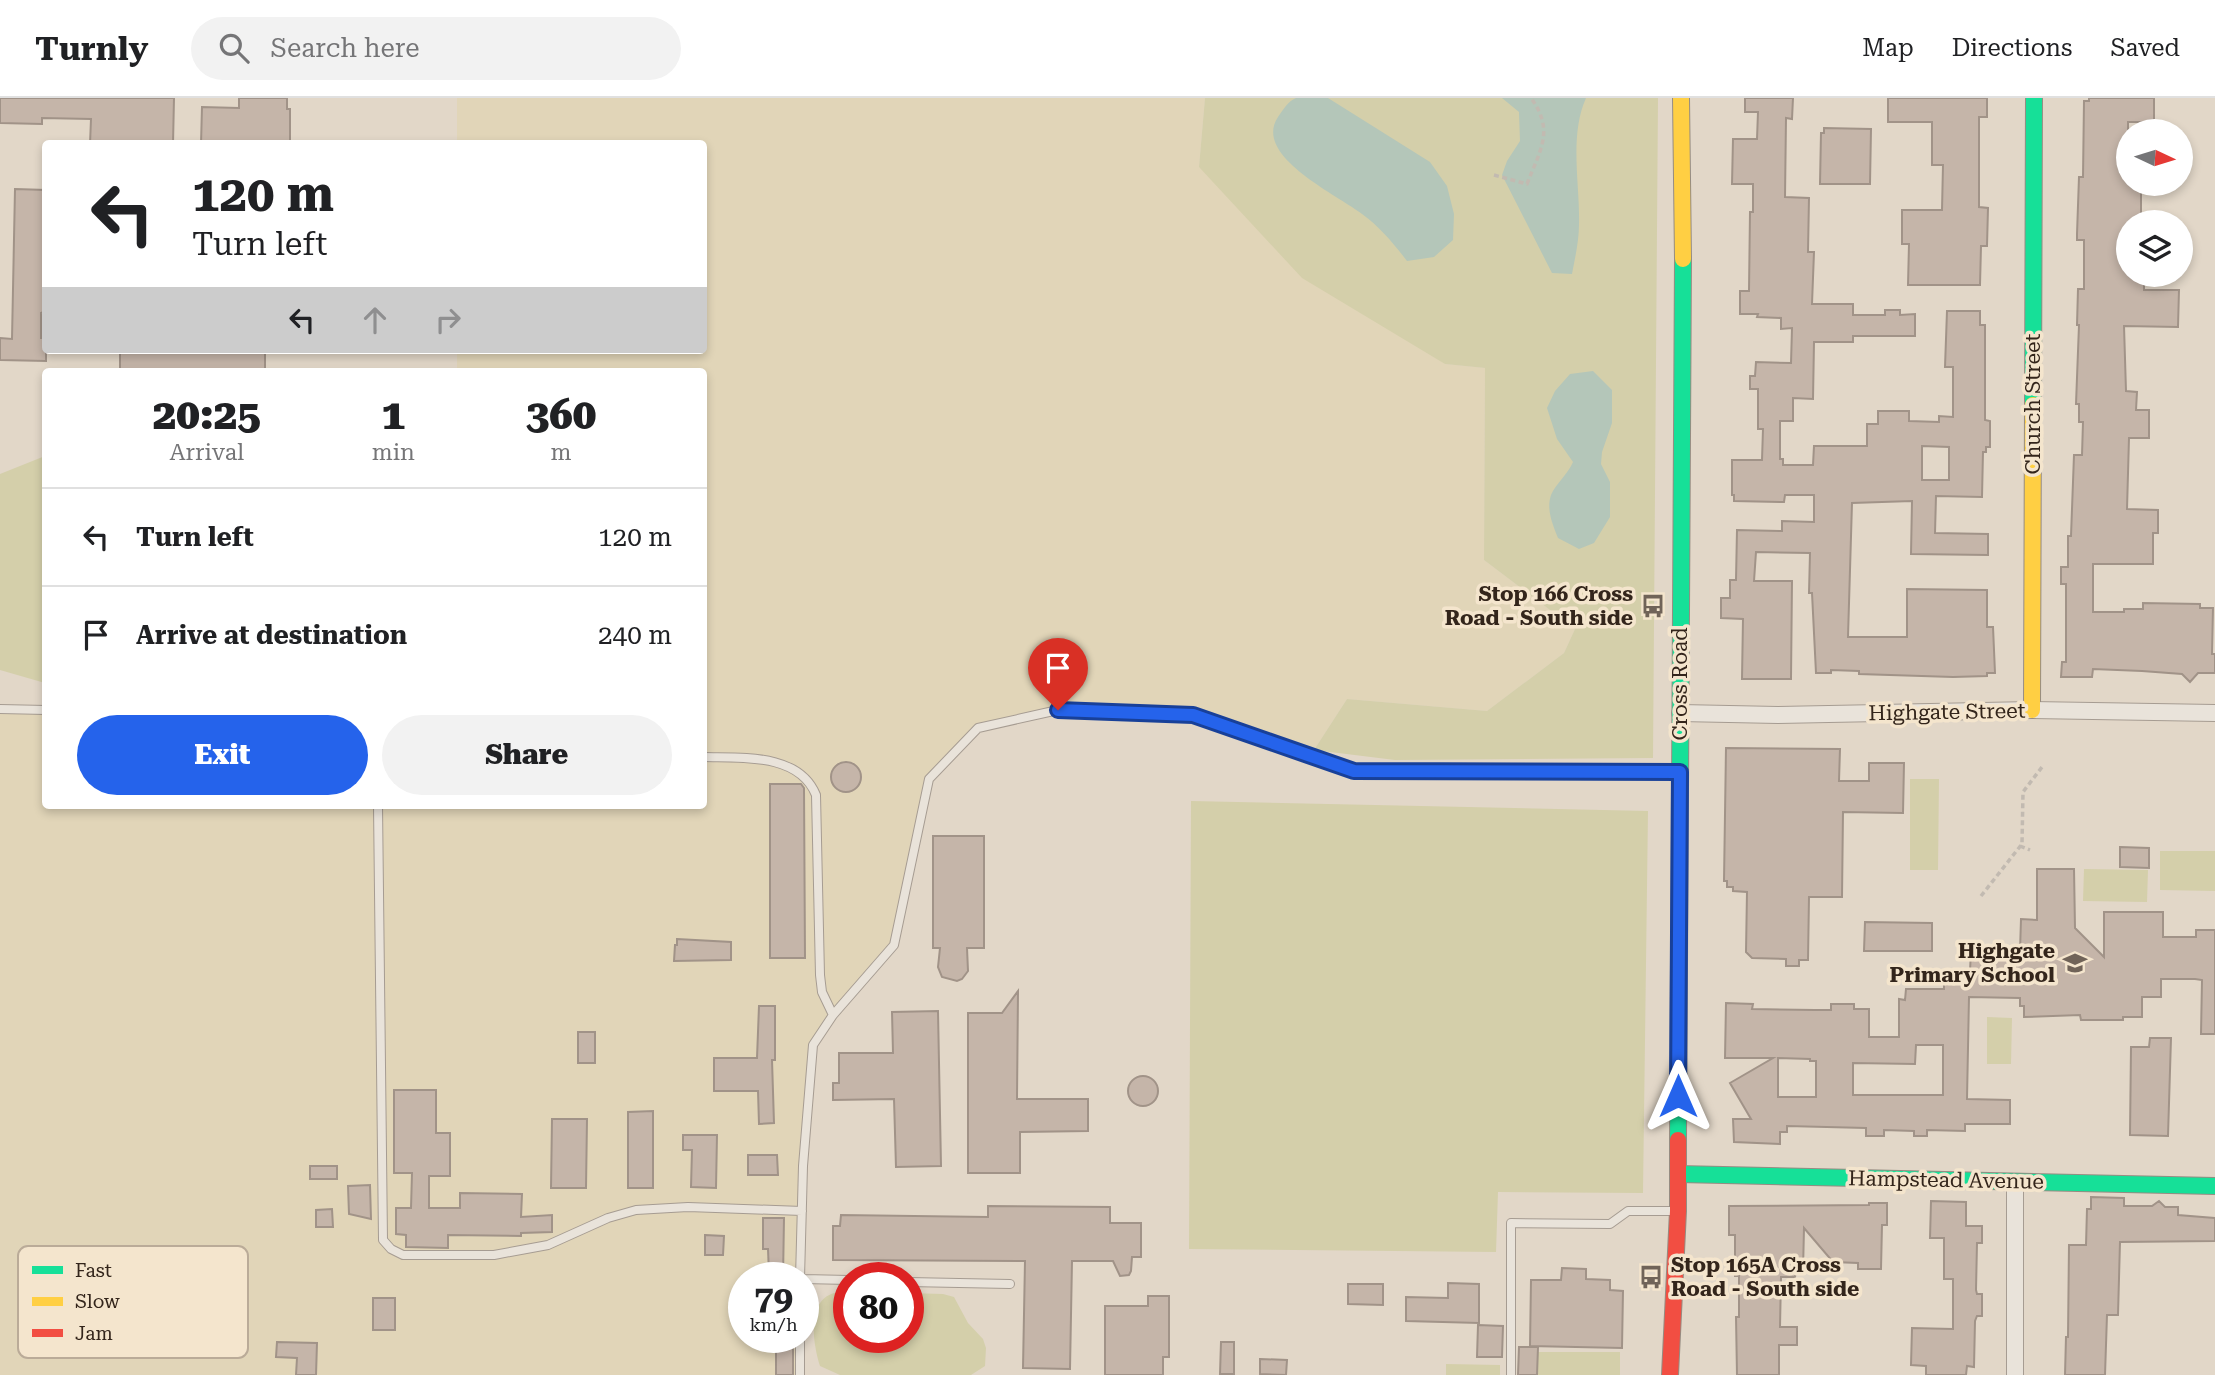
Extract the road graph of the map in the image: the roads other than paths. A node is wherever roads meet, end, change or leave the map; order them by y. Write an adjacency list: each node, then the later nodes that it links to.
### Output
1 (1681, 98): 4 (main road, Cross Road)
2 (1688, 98): 4 (main road, Cross Road)
3 (2034, 98): 7 (main road, Church Street)
4 (1683, 160): 8 (main road, Cross Road)
5 (0, 709): 6 (lane)
6 (42, 709)
7 (2032, 710): 8 (street, Highgate Street); 9 (street, Highgate Street)
8 (1680, 713): 11 (main road, Cross Road)
9 (2215, 713)
10 (707, 757): 13 (lane)
11 (1680, 772): 13 (lane); 14 (main road, Cross Road)
12 (378, 809): 17 (lane)
13 (833, 1015): 17 (lane)
14 (1678, 1174): 15 (main road, Hampstead Avenue); 18 (main road, Cross Road)
15 (2015, 1182): 16 (main road, Hampstead Avenue); 26 (street)
16 (2215, 1186)
17 (802, 1211): 19 (lane)
18 (1678, 1211): 24 (lane); 25 (main road, Cross Road)
19 (802, 1262)
20 (924, 1282): 21 (lane)
21 (1010, 1284)
22 (800, 1353): 23 (lane)
23 (800, 1375)
24 (1511, 1375)
25 (1670, 1375)
26 (2015, 1375)

